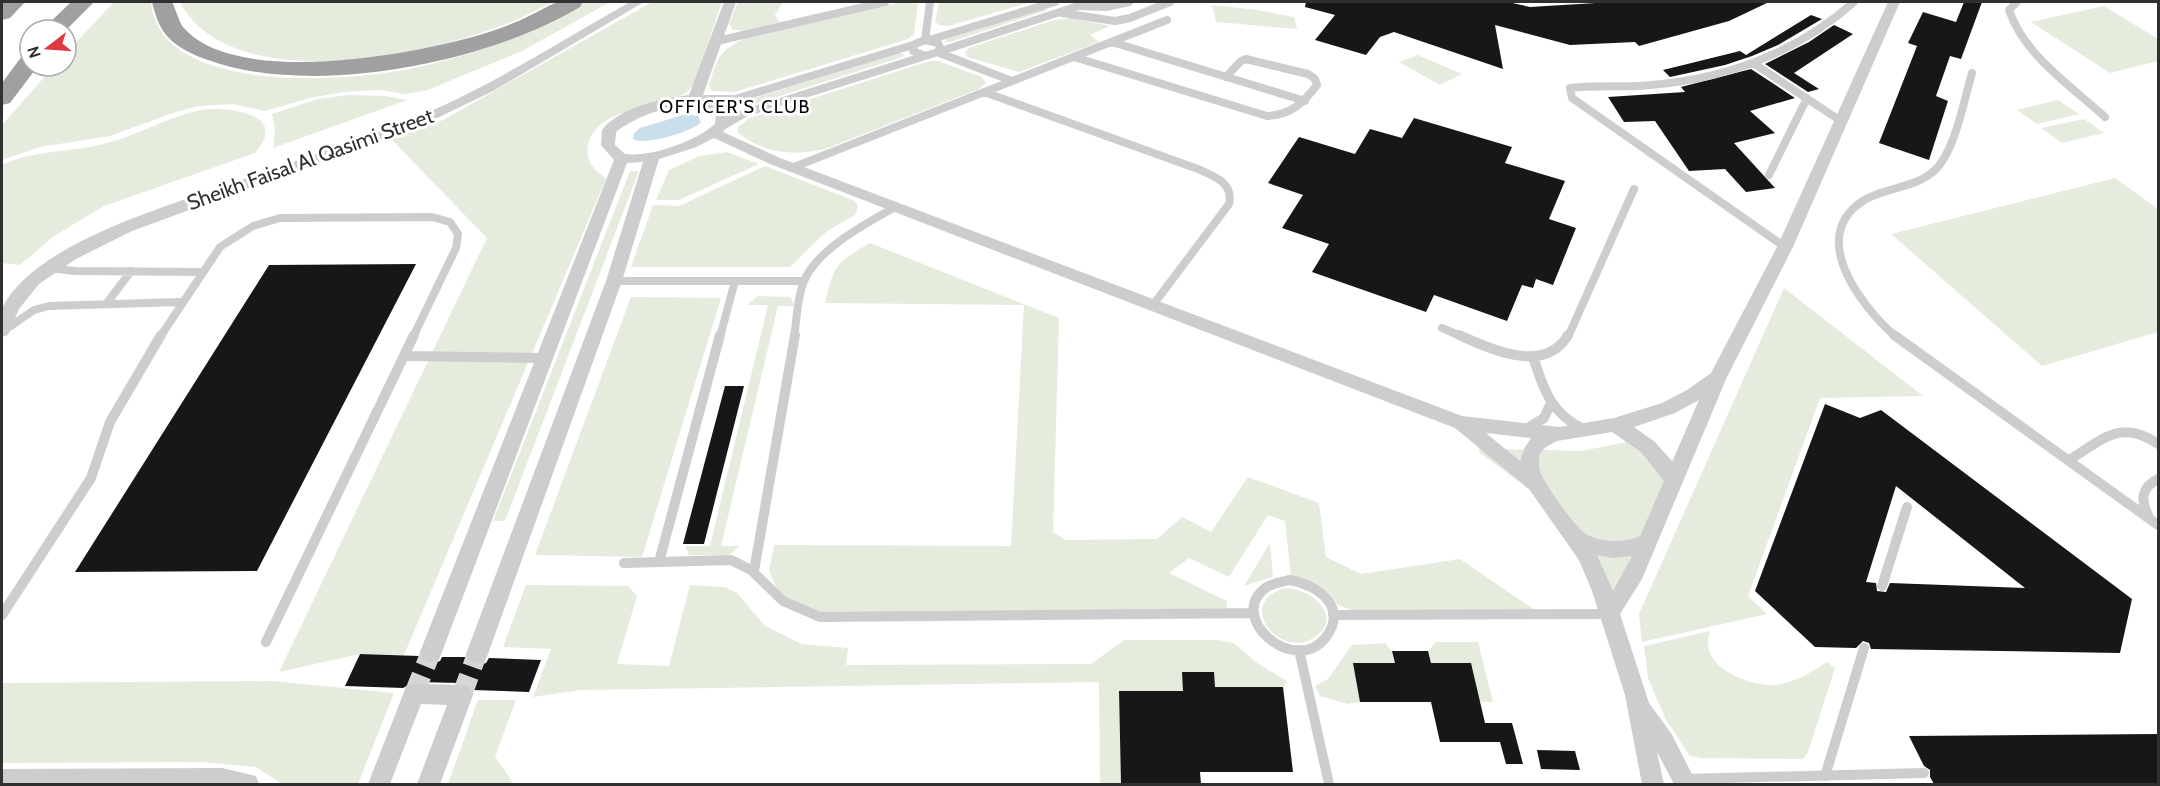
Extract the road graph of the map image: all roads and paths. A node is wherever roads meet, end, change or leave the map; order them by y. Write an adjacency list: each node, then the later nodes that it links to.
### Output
1 (14, 2): 17 (highway)
2 (83, 2): 19 (highway)
3 (162, 2): 4 (highway)
4 (572, 2)
5 (638, 2): 50 (street, Sheikh Faisal Al Qasimi Street)
6 (730, 2): 22 (street)
7 (885, 2): 22 (lane)
8 (930, 2): 21 (lane)
9 (1055, 2): 15 (lane)
10 (1129, 2): 16 (lane)
11 (1170, 2): 18 (lane)
12 (1854, 2): 28 (lane)
13 (1894, 2): 41 (street)
14 (2017, 2): 40 (lane)
15 (1043, 3): 21 (lane)
16 (1089, 3): 18 (lane)
17 (2, 13)
18 (1051, 15): 25 (lane)
19 (66, 18)
20 (1167, 20): 23 (lane)
21 (927, 40): 24 (lane); 25 (lane)
22 (717, 41): 37 (street)
23 (1112, 42): 27 (lane); 32 (lane)
24 (913, 45): 26 (lane); 37 (lane)
25 (937, 52): 26 (lane); 33 (lane)
26 (925, 56): 42 (lane)
27 (1074, 57): 33 (lane); 39 (lane)
28 (1753, 63): 38 (lane); 49 (lane)
29 (18, 65): 34 (highway)
30 (1972, 73): 72 (lane)
31 (18, 77): 36 (highway)
32 (1226, 77): 39 (lane); 39 (lane)
33 (1012, 81): 35 (lane)
34 (2, 82)
35 (984, 92): 45 (lane); 58 (lane)
36 (2, 98)
37 (700, 98): 42 (street); 44 (street)
38 (1807, 98): 41 (lane); 46 (lane)
39 (1305, 101)
40 (2105, 117)
41 (1841, 121): 49 (street)
42 (716, 131): 43 (street); 45 (street)
43 (652, 156): 44 (street); 53 (street)
44 (622, 158): 63 (street)
45 (794, 167): 48 (street)
46 (1769, 175)
47 (1634, 189): 62 (lane)
48 (895, 207): 55 (lane); 58 (street)
49 (1785, 247): 64 (street)
50 (49, 268): 51 (lane); 60 (street, Sheikh Faisal Al Qasimi Street)
51 (131, 271): 52 (lane); 57 (lane)
52 (202, 272): 56 (lane); 61 (lane)
53 (614, 281): 54 (lane); 92 (street)
54 (735, 281): 55 (lane); 80 (lane)
55 (804, 281): 82 (lane)
56 (181, 302): 57 (lane); 86 (lane)
57 (107, 303): 60 (lane)
58 (1153, 305): 66 (street)
59 (1442, 328): 62 (lane)
60 (2, 332)
61 (405, 356): 63 (lane); 88 (lane)
62 (1533, 357): 65 (lane)
63 (544, 358): 91 (street)
64 (1718, 377): 67 (street); 73 (street)
65 (1550, 405): 68 (lane); 69 (lane)
66 (1461, 423): 69 (street); 75 (street)
67 (1614, 425): 68 (street); 73 (street)
68 (1585, 430): 70 (street)
69 (1521, 431): 70 (street)
70 (1562, 434): 75 (street)
71 (2158, 444): 72 (lane)
72 (2069, 460): 77 (lane)
73 (1673, 479): 79 (street)
74 (2158, 479): 77 (lane)
75 (1539, 488): 78 (street)
76 (1907, 507): 83 (lane)
77 (2154, 522)
78 (1578, 540): 79 (street); 85 (street)
79 (1648, 542): 85 (street)
80 (659, 562): 81 (lane); 82 (lane)
81 (624, 563)
82 (754, 571): 84 (lane)
83 (1882, 586)
84 (1253, 613): 87 (lane); 90 (lane)
85 (1609, 614): 87 (lane); 93 (street)
86 (2, 615)
87 (1333, 615): 90 (lane)
88 (266, 642)
89 (1864, 648): 95 (lane)
90 (1299, 650): 102 (lane)
91 (430, 652)
92 (477, 654)
93 (1639, 707): 97 (street); 98 (street)
94 (1924, 773): 95 (lane)
95 (1825, 776): 98 (lane)
96 (2, 780): 99 (street)
97 (1652, 782): 98 (street)
98 (1685, 782)
99 (248, 784)
100 (380, 784): 101 (street)
101 (429, 784)
102 (1329, 784)

